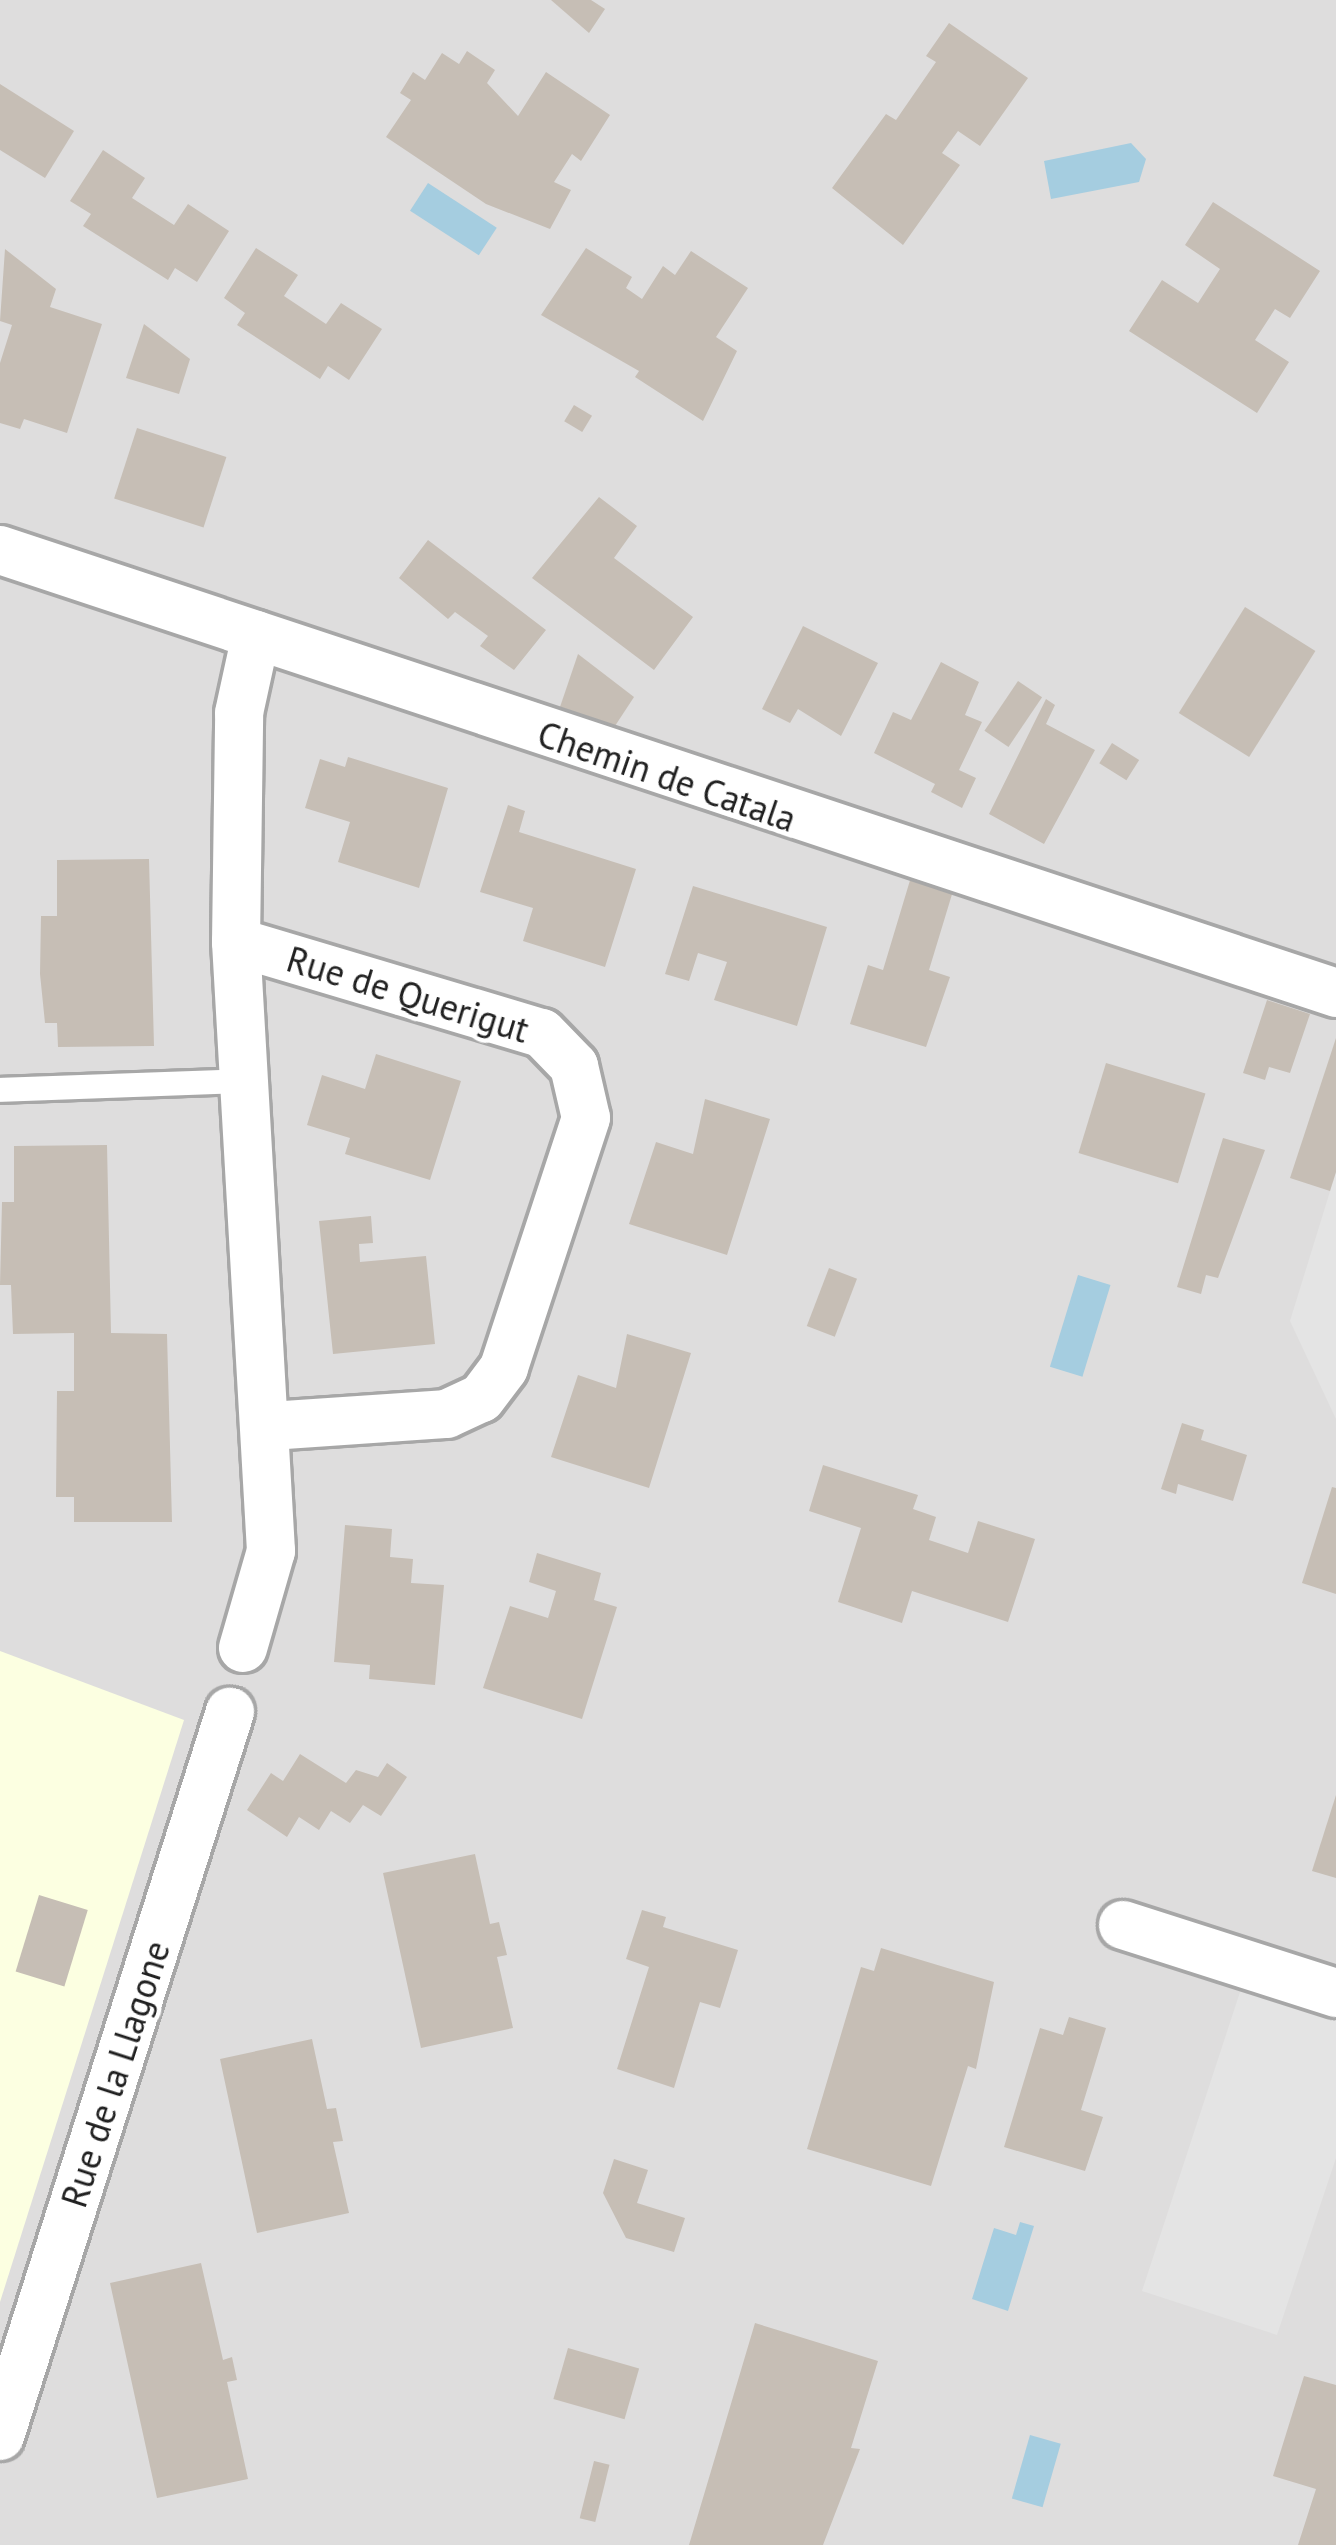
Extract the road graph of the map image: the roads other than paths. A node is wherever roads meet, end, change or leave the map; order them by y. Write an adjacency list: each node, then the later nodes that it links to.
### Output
1 (0, 550): 2 (street, Chemin de Catala)
2 (256, 635): 3 (street, Rue de Querigut); 4 (street, Chemin de Catala)
3 (236, 942): 5 (street, Rue de Querigut); 7 (street, Rue de Querigut)
4 (1336, 993)
5 (244, 1082): 6 (lane); 7 (street, Rue de Querigut)
6 (0, 1090)
7 (268, 1426): 8 (street, Rue de Querigut)
8 (243, 1648)
9 (230, 1712): 12 (street, Rue de la Llagone)
10 (1123, 1925): 11 (street)
11 (1336, 1993)
12 (0, 2436)

